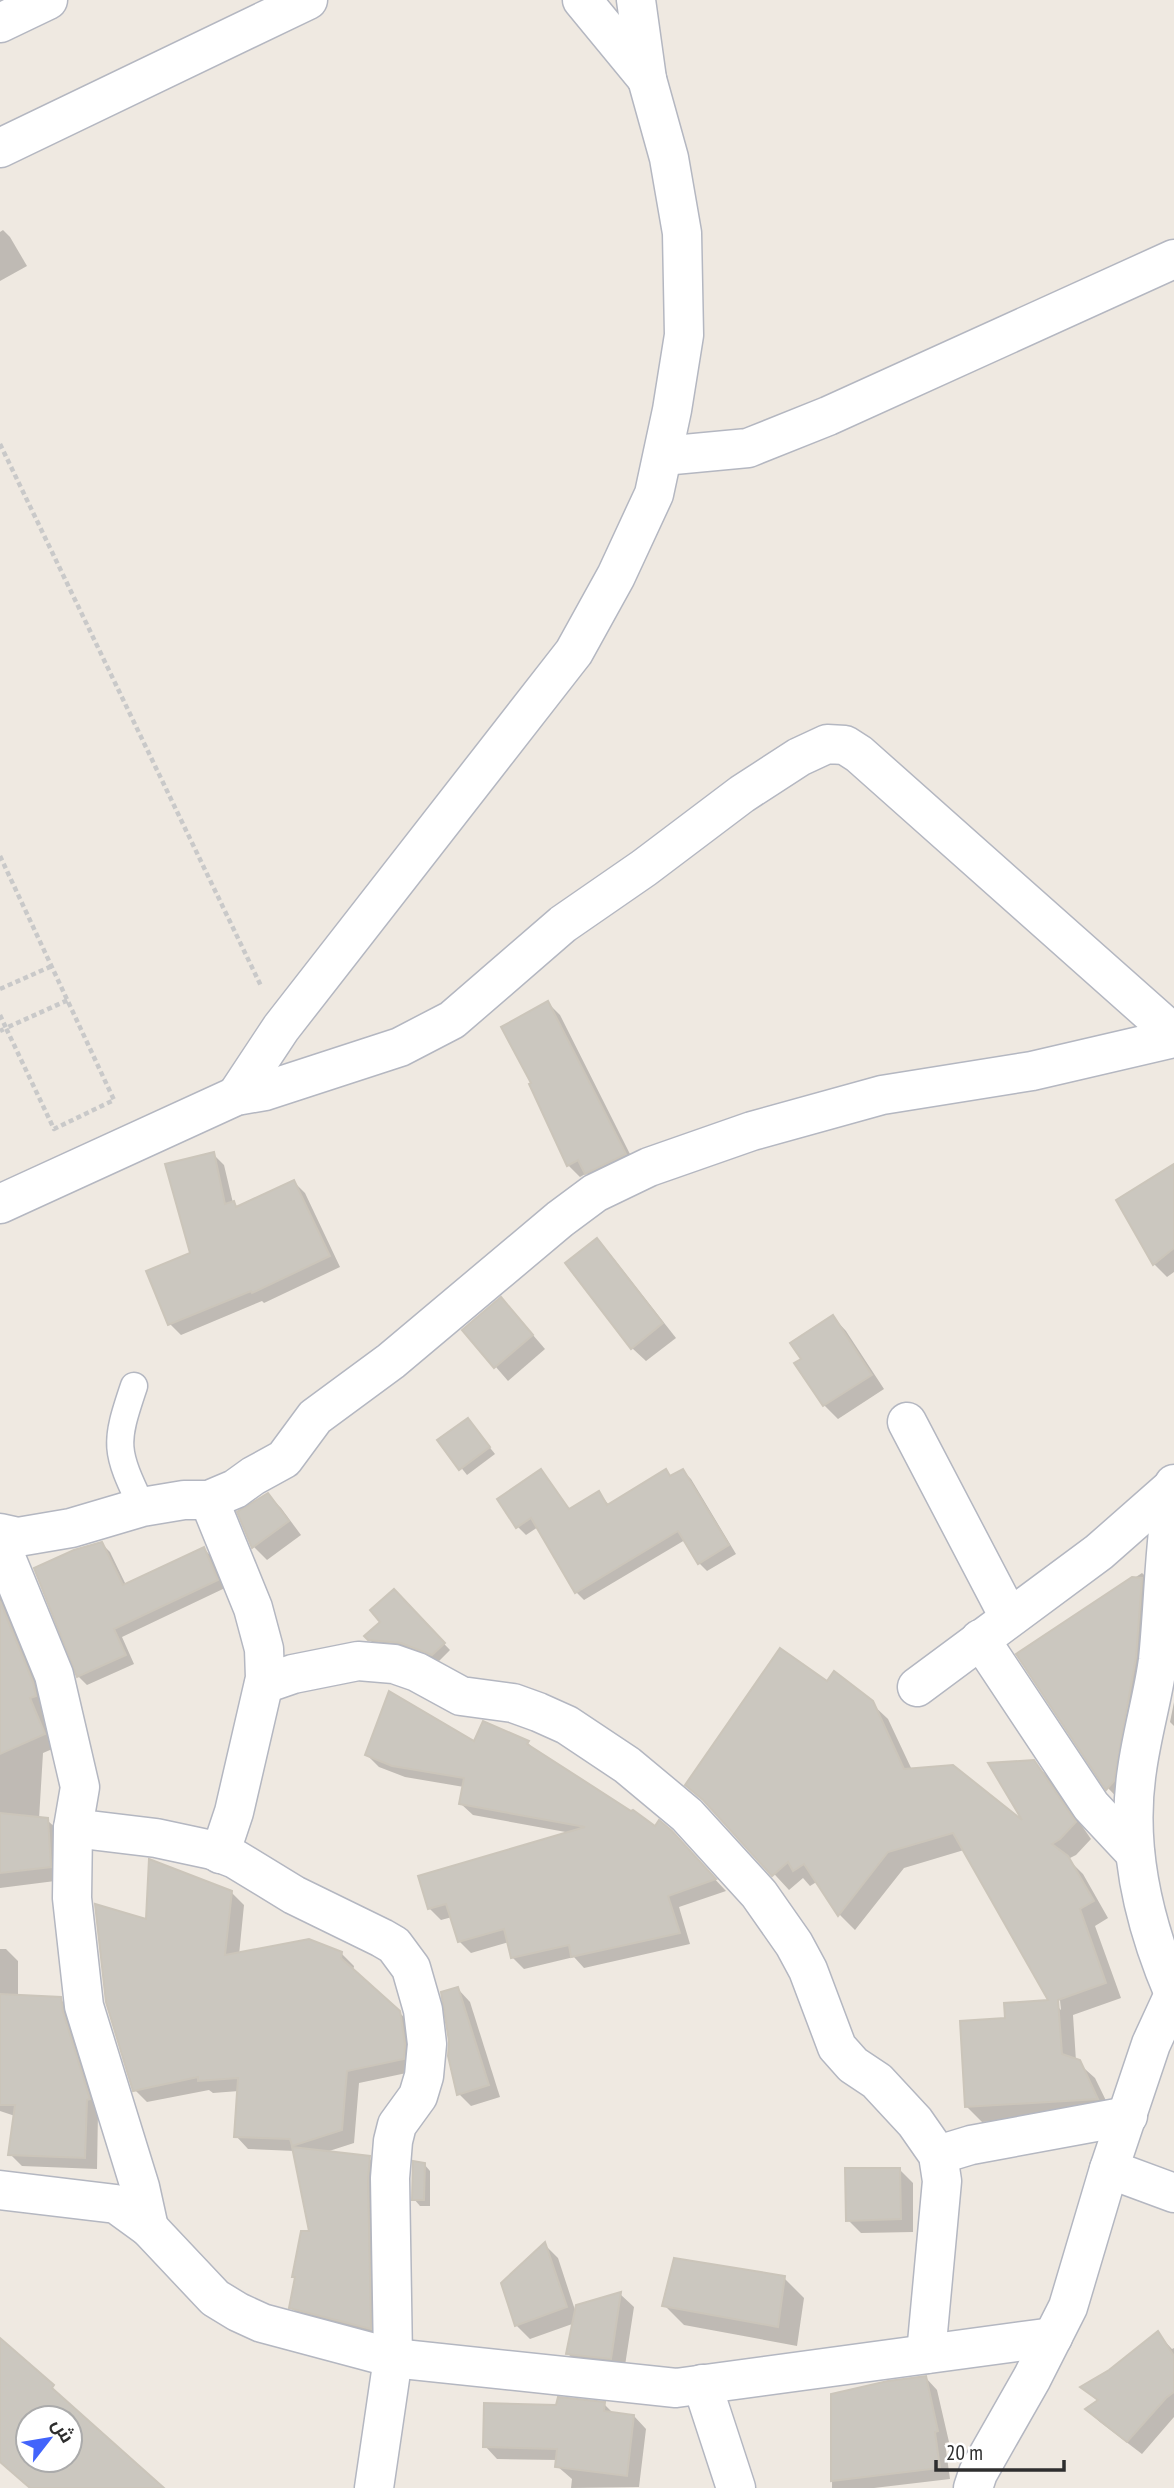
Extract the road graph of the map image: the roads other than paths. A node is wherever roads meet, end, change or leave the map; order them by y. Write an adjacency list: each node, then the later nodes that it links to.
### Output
1 (48, 0): 5 (street)
2 (308, 0): 7 (street)
3 (582, 0): 6 (street)
4 (636, 0): 6 (street)
5 (0, 23)
6 (647, 79): 9 (street)
7 (0, 148)
8 (1174, 259): 9 (street)
9 (663, 456): 11 (street)
10 (1174, 1036): 11 (street); 16 (street)
11 (236, 1096): 12 (street)
12 (0, 1204)
13 (134, 1386): 17 (lane)
14 (907, 1422): 20 (street)
15 (1174, 1485): 20 (street); 24 (street)
16 (209, 1500): 17 (street); 21 (street)
17 (142, 1507): 18 (street)
18 (0, 1533)
19 (0, 1543): 23 (street)
20 (995, 1628): 22 (street); 24 (street)
21 (264, 1684): 25 (street); 28 (street)
22 (916, 1687)
23 (73, 1828): 25 (street); 32 (street)
24 (1135, 1853): 26 (street)
25 (220, 1854): 35 (street)
26 (1174, 1994): 27 (street)
27 (1128, 2116): 28 (street); 29 (street)
28 (938, 2155): 34 (street)
29 (1109, 2169): 31 (street); 33 (street)
30 (0, 2190): 32 (street)
31 (1174, 2193)
32 (149, 2228): 35 (street)
33 (1053, 2337): 34 (street); 39 (street)
34 (926, 2354): 36 (street)
35 (393, 2358): 36 (street); 37 (street)
36 (702, 2384): 38 (street)
37 (374, 2488)
38 (736, 2488)
39 (973, 2488)

